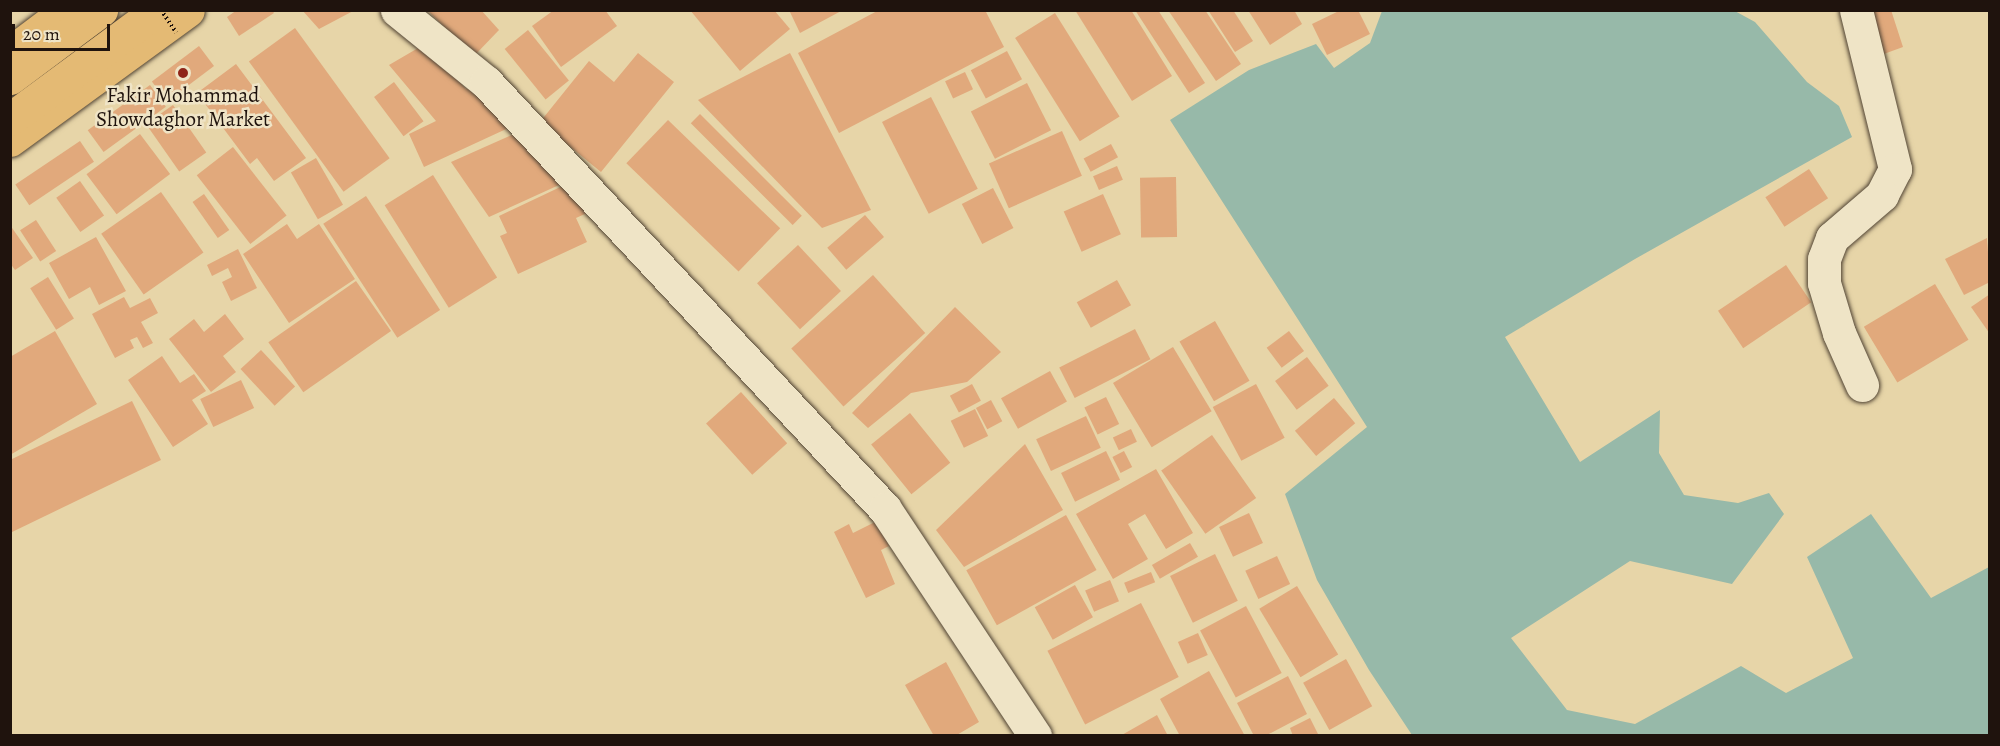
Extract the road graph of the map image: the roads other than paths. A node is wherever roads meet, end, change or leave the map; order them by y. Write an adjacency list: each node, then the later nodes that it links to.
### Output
1 (66, 10): 6 (main road)
2 (101, 10): 7 (main road)
3 (397, 10): 11 (street)
4 (1856, 10): 10 (street)
5 (171, 16): 8 (main road); 9 (main road)
6 (10, 53)
7 (10, 78)
8 (10, 119)
9 (10, 140)
10 (1862, 385)
11 (1035, 735)

